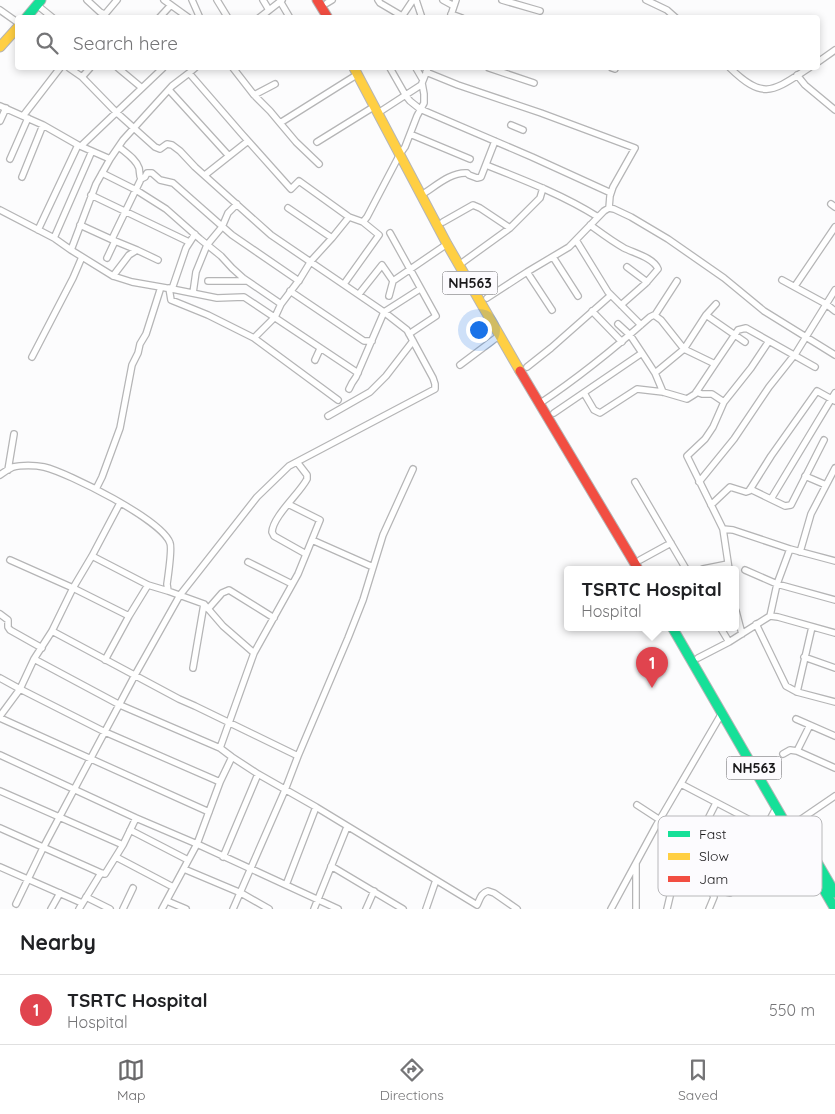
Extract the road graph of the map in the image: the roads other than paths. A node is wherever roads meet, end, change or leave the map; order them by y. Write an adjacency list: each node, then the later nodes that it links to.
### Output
1 (87, 0): 2 (street)
2 (117, 0)
3 (164, 0): 16 (street)
4 (192, 0): 24 (street)
5 (218, 0): 25 (street)
6 (263, 0): 18 (street)
7 (281, 0): 18 (street); 27 (street)
8 (378, 0): 30 (street)
9 (415, 0): 31 (street); 32 (street)
10 (443, 0): 15 (street)
11 (502, 0): 19 (street)
12 (646, 0): 34 (street)
13 (325, 1): 28 (main road); 29 (main road)
14 (38, 2): 20 (main road); 21 (street)
15 (455, 3): 33 (street)
16 (171, 5): 22 (street); 23 (street)
17 (0, 10): 35 (street)
18 (269, 10): 26 (street)
19 (540, 11)
20 (25, 15)
21 (50, 15)
22 (162, 15)
23 (185, 15)
24 (199, 15)
25 (226, 15)
26 (263, 15)
27 (288, 15)
28 (327, 15)
29 (332, 15)
30 (399, 15)
31 (404, 15)
32 (421, 15)
33 (450, 15)
34 (673, 15)
35 (15, 19)
36 (15, 25): 38 (main road)
37 (15, 26): 39 (main road)
38 (0, 40)
39 (0, 47)
40 (835, 50): 41 (street)
41 (820, 61)
42 (59, 70): 71 (street)
43 (72, 70): 57 (street)
44 (88, 70): 57 (street)
45 (120, 70): 62 (street)
46 (161, 70): 62 (street)
47 (193, 70): 56 (street)
48 (235, 70): 64 (street)
49 (358, 70): 68 (main road, NH563); 73 (street)
50 (391, 70): 65 (street)
51 (417, 70): 59 (street)
52 (427, 70): 59 (street); 99 (street)
53 (495, 70): 60 (street)
54 (733, 70): 58 (street)
55 (807, 70): 58 (street)
56 (189, 73): 63 (street); 79 (street)
57 (82, 77): 70 (street)
58 (799, 78): 69 (street)
59 (422, 82): 65 (street); 67 (street)
60 (534, 83)
61 (275, 84): 64 (street)
62 (142, 88): 70 (street)
63 (169, 90): 76 (street); 86 (street)
64 (254, 95): 73 (street)
65 (406, 96): 67 (street); 68 (street)
66 (3, 107): 71 (street); 72 (street)
67 (420, 109): 78 (street); 80 (street)
68 (379, 110): 81 (street); 84 (main road, NH563)
69 (835, 110)
70 (116, 112): 76 (street); 82 (street)
71 (26, 117): 74 (street); 88 (street)
72 (0, 121)
73 (280, 123): 90 (street)
74 (43, 124): 82 (street); 94 (street)
75 (511, 125): 77 (street)
76 (134, 128): 83 (street); 93 (street)
77 (523, 130)
78 (410, 134): 84 (street); 89 (street)
79 (248, 141): 86 (street); 106 (street)
80 (495, 141): 91 (street); 99 (street)
81 (317, 142)
82 (80, 145): 85 (street); 115 (street)
83 (119, 147): 87 (street); 95 (street)
84 (402, 150): 98 (main road, NH563); 108 (street); 123 (main road, NH563)
85 (92, 151): 87 (street); 118 (street)
86 (229, 156): 93 (street)
87 (110, 158): 92 (street)
88 (10, 159)
89 (470, 159)
90 (319, 164)
91 (486, 165): 96 (street); 98 (street)
92 (102, 173): 97 (street); 100 (street)
93 (205, 175): 101 (street)
94 (22, 177)
95 (141, 179): 97 (street); 113 (street)
96 (543, 188): 107 (street); 114 (street)
97 (136, 190): 105 (street); 117 (street)
98 (426, 192): 109 (main road, NH563)
99 (611, 193): 103 (street)
100 (91, 196): 105 (street); 110 (street)
101 (237, 204): 113 (street); 131 (street)
102 (288, 208): 119 (street)
103 (609, 208): 107 (street); 174 (street)
104 (0, 210): 115 (street)
105 (125, 211): 120 (street); 122 (street)
106 (349, 217): 108 (street); 119 (street)
107 (598, 217): 111 (street)
108 (363, 222): 144 (street)
109 (443, 222): 114 (street); 132 (main road, NH563)
110 (80, 225): 120 (street); 125 (street)
111 (590, 225): 121 (street); 143 (street)
112 (835, 226): 145 (street)
113 (222, 227): 124 (street); 139 (street)
114 (510, 228): 132 (street)
115 (38, 230): 118 (street)
116 (390, 233): 134 (street)
117 (195, 234): 122 (street); 124 (street)
118 (54, 238): 125 (street)
119 (332, 238): 131 (street)
120 (113, 240): 126 (street); 129 (street)
121 (576, 240): 128 (street); 153 (street)
122 (189, 242): 147 (street)
123 (447, 244): 132 (main road, NH563); 134 (street)
124 (207, 245): 138 (street); 151 (street)
125 (71, 250): 127 (street)
126 (137, 250): 130 (street); 136 (street)
127 (82, 257): 136 (street); 186 (street)
128 (553, 257): 135 (street); 155 (street)
129 (107, 258)
130 (158, 260)
131 (311, 261): 139 (street); 144 (street)
132 (462, 263): 156 (main road, NH563); 171 (main road, NH563)
133 (627, 266): 143 (street)
134 (409, 269): 140 (street); 148 (street)
135 (527, 272): 156 (street); 161 (street)
136 (113, 276): 146 (street)
137 (782, 280): 145 (street)
138 (246, 281): 142 (street); 157 (street)
139 (299, 281): 150 (street)
140 (393, 281): 152 (street); 154 (street)
141 (677, 281): 165 (street)
142 (208, 282)
143 (648, 282): 160 (street)
144 (344, 284): 152 (street)
145 (795, 286): 159 (street)
146 (161, 287): 147 (street); 216 (street)
147 (170, 288): 151 (street); 175 (street)
148 (420, 289): 164 (street); 170 (street)
149 (835, 290): 159 (street)
150 (290, 291): 157 (street); 176 (street)
151 (193, 293): 167 (street)
152 (359, 294): 164 (street)
153 (611, 295): 160 (street); 162 (street)
154 (389, 296)
155 (578, 296)
156 (487, 298): 190 (main road, NH563)
157 (280, 304): 167 (street)
158 (716, 304): 166 (street)
159 (826, 304): 163 (street); 174 (street)
160 (621, 306): 169 (street)
161 (552, 310)
162 (592, 311): 178 (street); 190 (street)
163 (835, 311)
164 (384, 312): 170 (street); 176 (street)
165 (655, 315): 169 (street); 182 (street)
166 (706, 315): 173 (street); 182 (street)
167 (275, 317): 175 (street); 181 (street)
168 (618, 324): 172 (street)
169 (641, 325): 172 (street)
170 (409, 334): 177 (street)
171 (500, 335): 189 (street); 201 (main road, NH563)
172 (630, 335): 178 (street); 183 (street)
173 (735, 335): 179 (street); 180 (street); 188 (street)
174 (805, 337): 184 (street); 185 (street)
175 (254, 338): 199 (street)
176 (372, 341): 192 (street)
177 (414, 341): 204 (street); 207 (street)
178 (622, 342): 201 (street)
179 (745, 342)
180 (769, 342): 184 (street); 202 (street)
181 (320, 348): 187 (street); 192 (street)
182 (684, 349): 188 (street); 193 (street)
183 (642, 353): 193 (street); 197 (street)
184 (794, 355): 191 (street); 214 (street)
185 (835, 355)
186 (32, 357)
187 (315, 360)
188 (715, 364): 196 (street)
189 (460, 365)
190 (527, 367): 201 (main road, NH563)
191 (815, 367)
192 (358, 373): 194 (street)
193 (655, 373): 195 (street)
194 (349, 389)
195 (663, 392): 196 (street); 197 (street)
196 (696, 392): 202 (street)
197 (584, 393): 203 (street)
198 (835, 393): 200 (street)
199 (338, 400)
200 (833, 400): 217 (street); 218 (street)
201 (542, 402): 203 (main road, NH563); 232 (main road, NH563)
202 (724, 402): 214 (street)
203 (554, 414): 232 (main road, NH563)
204 (328, 416)
205 (14, 434): 210 (street)
206 (824, 440): 212 (street)
207 (297, 462): 220 (street); 242 (street)
208 (835, 468): 215 (street)
209 (413, 469): 233 (street)
210 (8, 470): 211 (street); 216 (street)
211 (0, 475)
212 (805, 476): 215 (street); 218 (street)
213 (635, 482): 224 (street)
214 (699, 482): 221 (street)
215 (826, 485): 226 (street)
216 (96, 489): 219 (street)
217 (750, 489): 218 (street); 221 (street)
218 (771, 500)
219 (120, 503): 228 (street); 241 (street)
220 (288, 504): 223 (street); 227 (street)
221 (711, 505): 222 (street)
222 (723, 529): 225 (street); 235 (street)
223 (312, 540): 227 (street); 233 (street)
224 (671, 543): 232 (street); 234 (street)
225 (790, 550): 226 (street); 238 (street)
226 (800, 552): 230 (street)
227 (306, 554): 237 (street)
228 (92, 556): 239 (street); 240 (street)
229 (10, 560): 240 (street)
230 (835, 561)
231 (248, 562): 237 (street)
232 (639, 565)
233 (373, 566): 284 (street)
234 (684, 566)
235 (728, 566)
236 (745, 570): 238 (street)
237 (292, 584): 248 (street)
238 (777, 584): 243 (street); 247 (street)
239 (148, 585): 241 (street); 246 (street)
240 (73, 588): 246 (street); 252 (street)
241 (168, 591): 242 (street)
242 (180, 595): 244 (street); 267 (street)
243 (835, 600)
244 (206, 607): 248 (street); 260 (street); 265 (street)
245 (0, 614): 259 (street)
246 (129, 616): 264 (street)
247 (770, 616): 250 (street); 251 (street)
248 (274, 618): 260 (street)
249 (739, 622): 256 (street)
250 (756, 624): 256 (street); 270 (street)
251 (812, 628): 257 (street); 261 (street)
252 (52, 631): 259 (street); 264 (street)
253 (674, 631): 273 (main road, NH563)
254 (681, 631): 262 (main road, NH563)
255 (722, 631): 258 (street)
256 (742, 634): 258 (street)
257 (835, 634)
258 (729, 642): 262 (street)
259 (42, 648): 263 (street)
260 (254, 653): 276 (street)
261 (804, 657): 266 (street); 270 (street)
262 (698, 658): 305 (main road, NH563)
263 (34, 659): 269 (street); 272 (street)
264 (105, 660): 267 (street)
265 (193, 668)
266 (835, 668)
267 (135, 675): 272 (street); 276 (street)
268 (0, 678): 269 (street)
269 (20, 689): 274 (street); 278 (street)
270 (797, 692): 271 (street)
271 (835, 702)
272 (120, 705): 278 (street); 280 (street)
273 (722, 713): 290 (street); 298 (main road, NH563)
274 (0, 717): 286 (street)
275 (796, 719): 277 (street)
276 (229, 722): 280 (street); 284 (street)
277 (810, 725): 279 (street); 281 (street)
278 (105, 732): 286 (street); 289 (street)
279 (835, 736)
280 (220, 748): 285 (street)
281 (797, 751): 282 (street); 287 (street)
282 (783, 754)
283 (0, 756): 291 (street)
284 (298, 756): 292 (street)
285 (232, 757): 288 (street); 289 (street)
286 (91, 759): 291 (street); 299 (street)
287 (835, 768)
288 (258, 774): 292 (street); 318 (street)
289 (220, 782): 299 (street)
290 (681, 784): 295 (street); 300 (street)
291 (74, 789): 307 (street); 308 (street)
292 (285, 790): 297 (street); 324 (street)
293 (0, 791): 307 (street)
294 (835, 796): 306 (street)
295 (716, 803): 301 (street); 302 (street)
296 (637, 805): 309 (street)
297 (316, 807): 311 (street); 329 (street)
298 (777, 807): 303 (street); 304 (main road, NH563)
299 (208, 812): 314 (street)
300 (662, 816)
301 (709, 816)
302 (741, 816)
303 (772, 816)
304 (782, 816)
305 (789, 816)
306 (806, 816)
307 (59, 818): 315 (street); 316 (street)
308 (136, 818): 313 (street); 314 (street)
309 (658, 819)
310 (658, 824): 320 (street)
311 (347, 827): 322 (street); 328 (street)
312 (0, 828): 316 (street)
313 (130, 830): 315 (street); 319 (street)
314 (197, 844): 318 (street); 319 (street)
315 (123, 845): 317 (street)
316 (43, 848): 326 (street); 327 (street)
317 (116, 857): 326 (street); 331 (street)
318 (223, 857): 324 (street)
319 (188, 860): 323 (street)
320 (636, 862): 358 (street); 359 (street)
321 (0, 866): 327 (street)
322 (331, 866): 333 (street); 340 (street)
323 (184, 868): 331 (street); 335 (street)
324 (250, 869): 329 (street); 335 (street)
325 (822, 871): 336 (main road, NH563)
326 (101, 873): 339 (street)
327 (28, 878): 334 (street); 342 (street)
328 (436, 880): 343 (street); 357 (street)
329 (286, 885): 340 (street)
330 (822, 886): 362 (main road, NH563)
331 (173, 887): 341 (street)
332 (133, 888): 348 (street)
333 (374, 891): 355 (street); 356 (street)
334 (60, 893): 339 (street); 345 (street)
335 (241, 893): 351 (street); 352 (street)
336 (835, 893)
337 (670, 896): 360 (street)
338 (714, 896): 361 (street)
339 (84, 900): 346 (street); 347 (street)
340 (318, 900): 353 (street); 354 (street)
341 (167, 901): 349 (street); 350 (street)
342 (16, 904)
343 (476, 907): 344 (street)
344 (514, 908)
345 (50, 909)
346 (79, 909)
347 (110, 909)
348 (123, 909)
349 (162, 909)
350 (186, 909)
351 (233, 909)
352 (270, 909)
353 (314, 909)
354 (338, 909)
355 (366, 909)
356 (403, 909)
357 (426, 909)
358 (611, 909)
359 (636, 909)
360 (667, 909)
361 (709, 909)
362 (835, 909)

